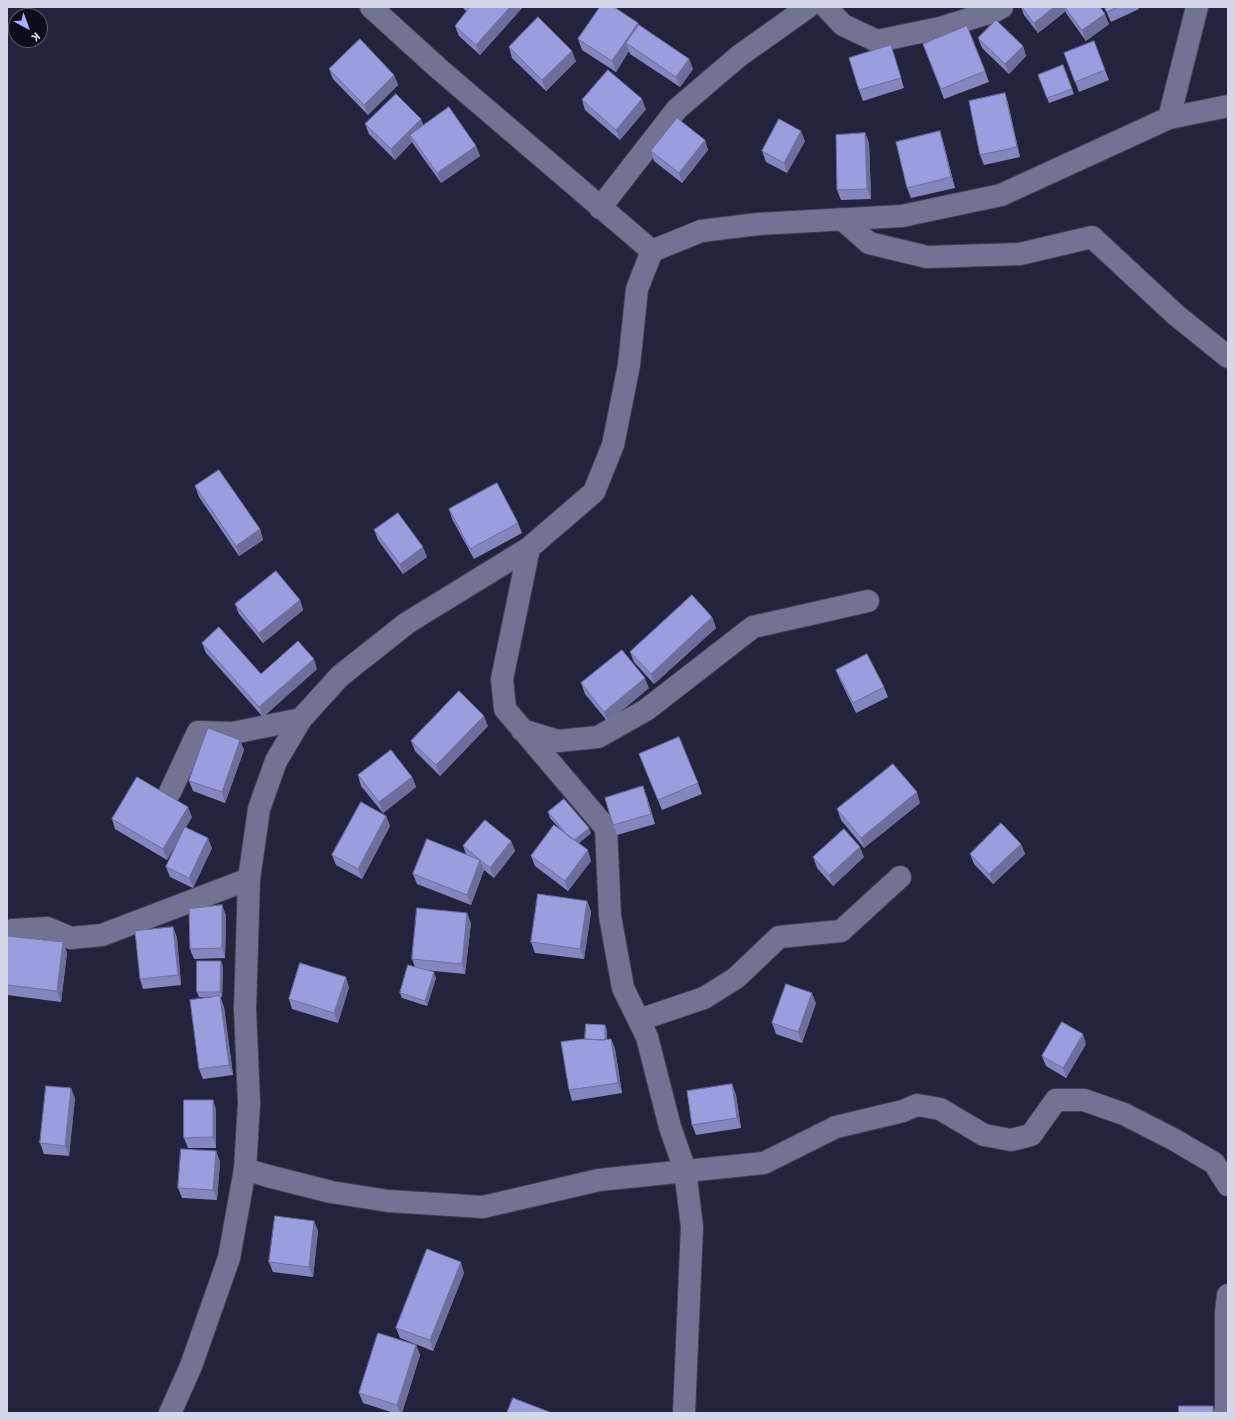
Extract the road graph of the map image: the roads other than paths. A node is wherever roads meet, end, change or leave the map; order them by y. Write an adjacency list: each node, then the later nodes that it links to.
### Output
1 (371, 7): 8 (street)
2 (808, 7): 8 (street)
3 (826, 7): 4 (street)
4 (1002, 7)
5 (1197, 7): 7 (street)
6 (1228, 106): 7 (street)
7 (1168, 118): 9 (street)
8 (600, 208): 10 (street)
9 (842, 219): 10 (street); 11 (street)
10 (652, 251): 12 (street)
11 (1228, 357)
12 (529, 548): 14 (street); 15 (street)
13 (868, 601): 15 (street)
14 (301, 719): 16 (street); 18 (street)
15 (522, 730): 20 (street)
16 (170, 792)
17 (900, 877): 20 (street)
18 (249, 879): 19 (street); 21 (street)
19 (13, 930)
20 (639, 1020): 22 (street)
21 (245, 1169): 22 (street); 25 (street)
22 (685, 1170): 23 (street); 26 (street)
23 (1228, 1185)
24 (1228, 1295): 27 (street)
25 (170, 1413)
26 (684, 1413)
27 (1226, 1413)

